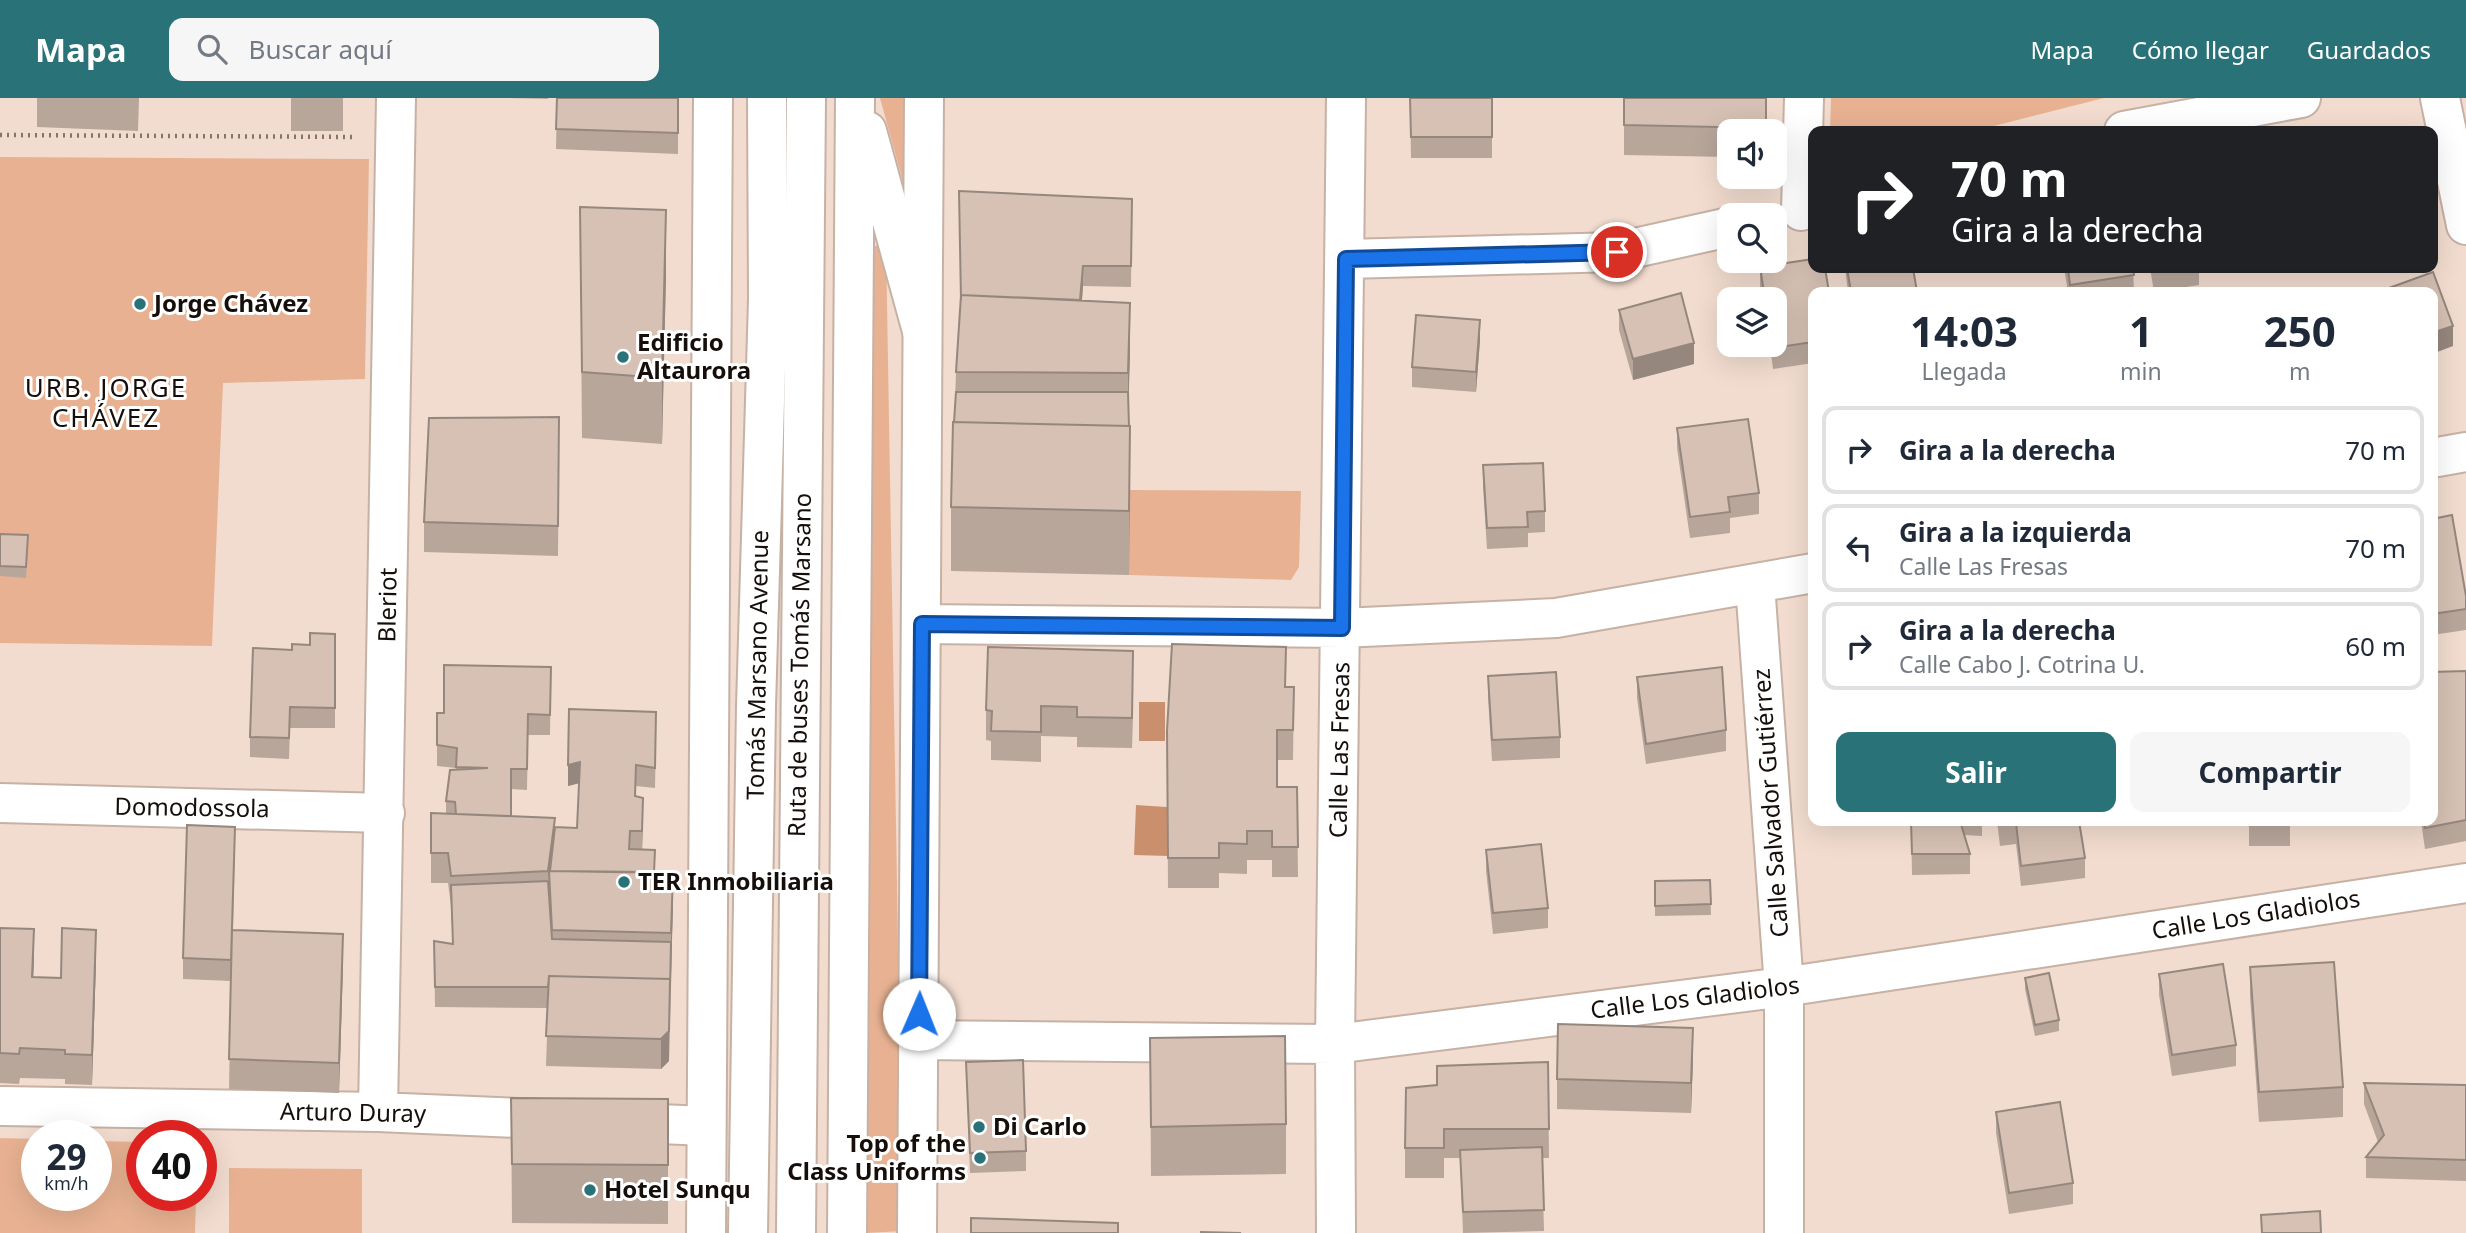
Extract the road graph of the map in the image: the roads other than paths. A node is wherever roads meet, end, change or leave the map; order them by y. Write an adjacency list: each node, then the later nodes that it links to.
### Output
1 (396, 98): 24 (street, Bleriot)
2 (713, 98): 31 (street, Tomás Marsano Avenue)
3 (767, 98): 33 (street, Tomás Marsano Avenue)
4 (806, 98): 34 (street, Ruta de buses Tomás Marsano)
5 (856, 98): 16 (street); 35 (street)
6 (924, 98): 16 (street)
7 (1346, 98): 15 (street, Calle Las Fresas)
8 (1804, 98): 12 (street)
9 (2301, 98): 11 (street)
10 (2440, 98): 13 (street)
11 (2151, 126)
12 (1796, 211)
13 (2466, 225)
14 (1717, 230): 15 (street)
15 (1346, 259): 22 (street, Calle Las Fresas)
16 (922, 331): 21 (street)
17 (2466, 452): 18 (street)
18 (2438, 457)
19 (1808, 574): 20 (street)
20 (1755, 584): 22 (street); 26 (street, Calle Salvador Gutiérrez)
21 (922, 624): 22 (street); 27 (street)
22 (1342, 628): 28 (street, Calle Las Fresas)
23 (0, 803): 24 (street, Domodossola)
24 (385, 813): 30 (street, Bleriot)
25 (2466, 883): 26 (street, Calle Los Gladiolos)
26 (1784, 987): 28 (street, Calle Los Gladiolos); 38 (street, Calle Salvador Gutiérrez)
27 (918, 1040): 28 (street, Calle Los Gladiolos); 36 (street)
28 (1335, 1044): 37 (street, Calle Las Fresas)
29 (0, 1106): 30 (street, Arturo Duray)
30 (378, 1112): 31 (street, Arturo Duray)
31 (706, 1126): 32 (street, Tomás Marsano Avenue)
32 (706, 1233)
33 (748, 1233)
34 (796, 1233)
35 (847, 1233)
36 (917, 1233)
37 (1336, 1233)
38 (1784, 1233)

